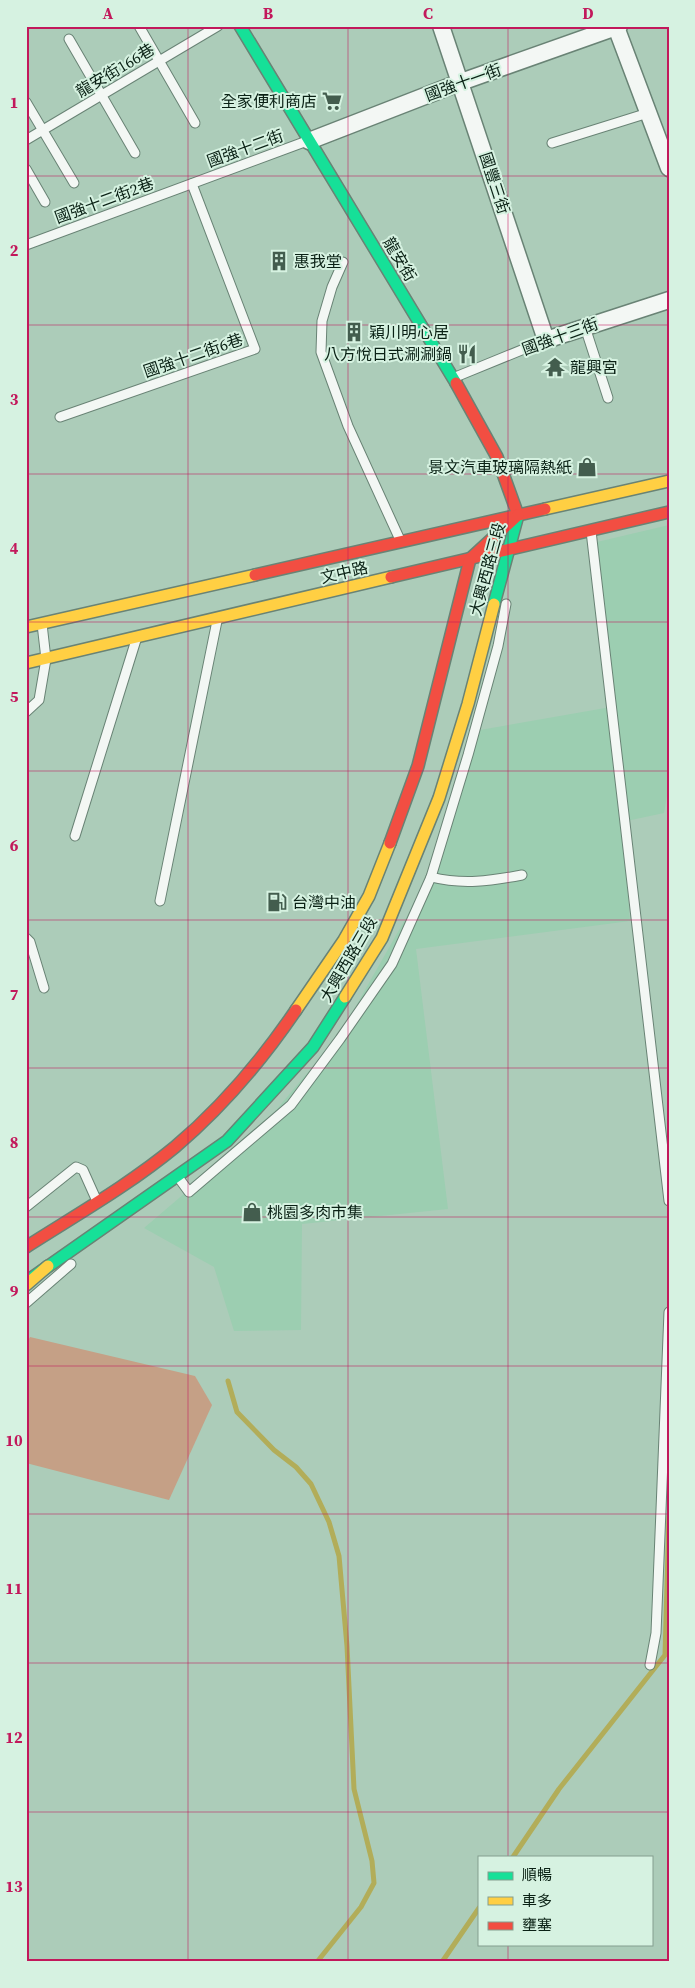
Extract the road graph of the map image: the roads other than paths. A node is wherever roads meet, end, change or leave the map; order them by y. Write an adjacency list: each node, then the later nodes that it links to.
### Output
1 (139, 26): 7 (lane)
2 (218, 26): 7 (lane, 龍安街166巷)
3 (240, 26): 15 (main road, 龍安街)
4 (442, 26): 8 (street, 國豐三街)
5 (617, 27): 8 (street, 國強十一街); 11 (street)
6 (69, 39): 9 (lane)
7 (160, 61): 9 (lane, 龍安街166巷); 12 (lane)
8 (462, 82): 15 (street, 國強十一街); 27 (street, 國豐三街)
9 (102, 95): 13 (lane, 龍安街166巷); 17 (lane)
10 (26, 102): 13 (lane)
11 (648, 113): 16 (lane); 18 (street)
12 (195, 123)
13 (43, 130): 14 (lane, 龍安街166巷); 20 (lane)
14 (26, 140)
15 (309, 141): 21 (lane, 國強十二街); 28 (main road, 龍安街)
16 (552, 143)
17 (135, 153)
18 (669, 168)
19 (26, 169): 22 (lane)
20 (74, 184)
21 (192, 184): 23 (lane, 國強十二街2巷); 30 (lane, 國強十二街6巷)
22 (45, 202)
23 (26, 245)
24 (343, 262): 35 (lane)
25 (669, 300): 26 (street, 國強十三街)
26 (584, 327): 27 (street, 國強十三街); 29 (lane)
27 (546, 340): 28 (lane, 國強十三街)
28 (453, 378): 33 (main road, 龍安街)
29 (608, 398)
30 (60, 417)
31 (669, 481): 33 (main road, 文中路)
32 (669, 512): 34 (main road, 文中路)
33 (518, 515): 35 (main road, 文中路); 36 (main road, 大興西路三段); 37 (main road, 大興西路三段)
34 (591, 530): 36 (main road, 文中路); 54 (lane)
35 (401, 542): 40 (main road, 文中路)
36 (508, 550): 37 (main road, 文中路); 38 (main road, 大興西路三段)
37 (470, 559): 39 (main road, 文中路); 55 (main road, 大興西路三段)
38 (500, 579): 48 (lane); 52 (main road, 大興西路三段)
39 (217, 618): 42 (main road, 文中路); 49 (lane)
40 (42, 624): 41 (main road, 文中路); 43 (lane)
41 (26, 628)
42 (137, 637): 43 (main road, 文中路); 46 (lane)
43 (46, 659): 44 (main road, 文中路); 45 (lane)
44 (26, 663)
45 (26, 712)
46 (75, 836)
47 (522, 876): 48 (lane)
48 (431, 877): 52 (lane)
49 (160, 901)
50 (28, 941): 51 (lane)
51 (44, 988)
52 (178, 1177): 53 (main road, 大興西路三段)
53 (148, 1196): 55 (lane); 59 (main road, 大興西路三段); 60 (lane)
54 (669, 1201)
55 (97, 1202): 56 (lane); 57 (lane); 58 (main road, 大興西路三段)
56 (26, 1207)
57 (26, 1240)
58 (26, 1247)
59 (26, 1283)
60 (26, 1302)
61 (669, 1312): 62 (lane)
62 (650, 1665)

